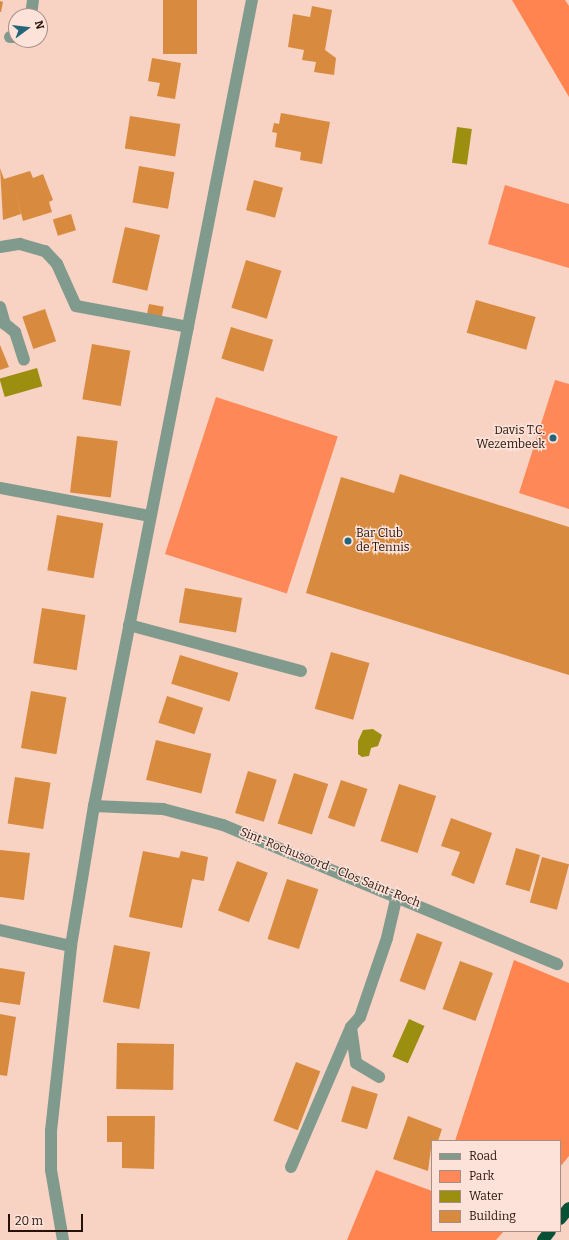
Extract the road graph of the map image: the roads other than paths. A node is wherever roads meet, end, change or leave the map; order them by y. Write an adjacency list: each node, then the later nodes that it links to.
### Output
1 (252, 0): 4 (street)
2 (0, 247): 4 (street)
3 (0, 307): 5 (street)
4 (188, 327): 7 (street)
5 (24, 360)
6 (0, 488): 7 (street)
7 (150, 516): 8 (street)
8 (128, 625): 9 (street); 10 (street)
9 (301, 671)
10 (94, 806): 11 (street, Sint-Rochusoord - Clos Saint-Roch); 13 (street)
11 (397, 895): 14 (street, Sint-Rochusoord - Clos Saint-Roch); 15 (street)
12 (0, 930): 13 (street)
13 (71, 946): 21 (street)
14 (556, 964)
15 (351, 1027): 16 (street); 17 (street)
16 (379, 1077)
17 (291, 1167)
18 (569, 1208): 19 (highway)
19 (561, 1218)
20 (549, 1232): 22 (highway)
21 (63, 1240)
22 (543, 1240)

